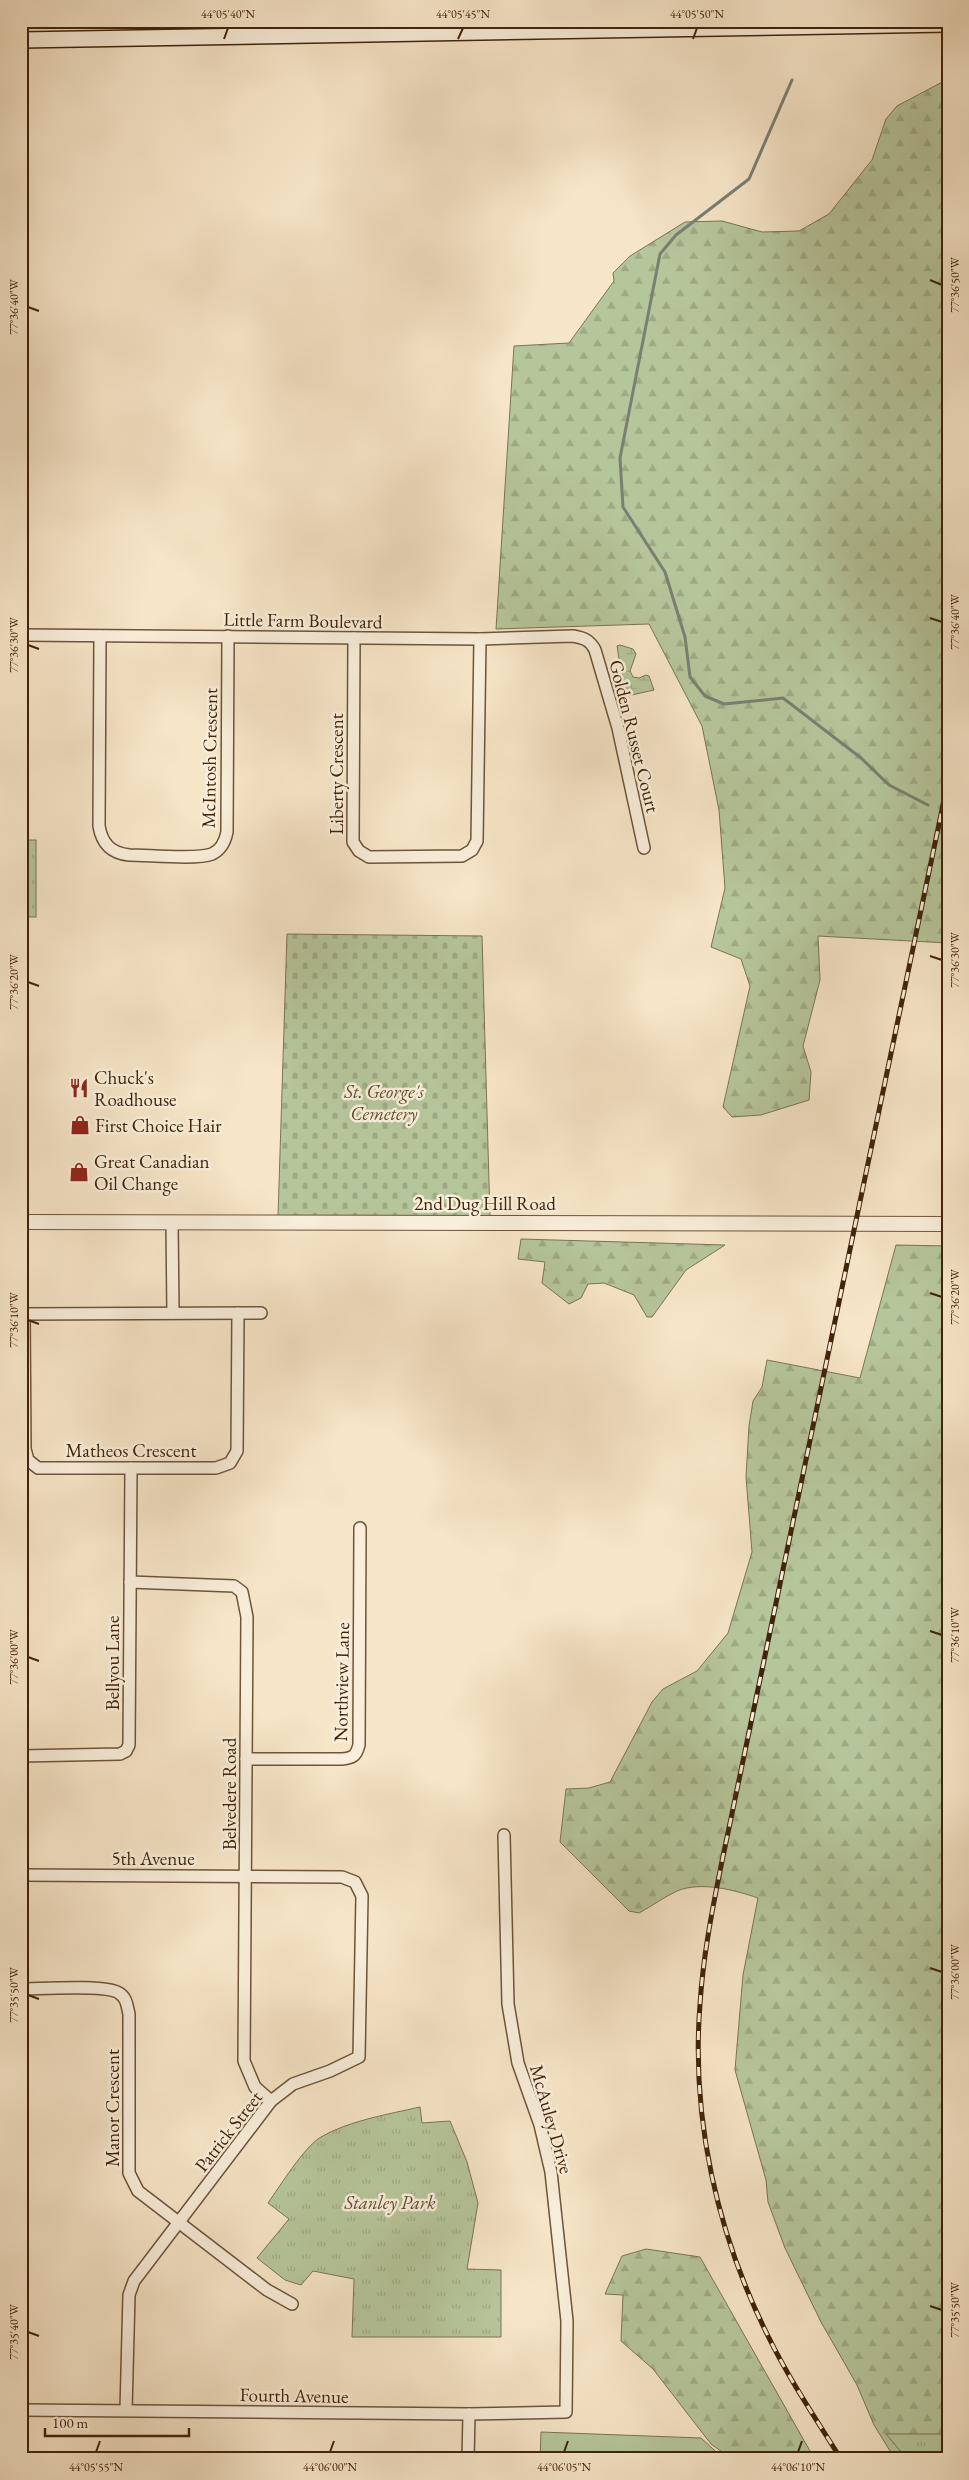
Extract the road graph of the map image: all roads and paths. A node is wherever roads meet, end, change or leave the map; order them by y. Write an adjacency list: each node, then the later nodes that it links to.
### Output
1 (948, 24): 2 (main road)
2 (21, 40)
3 (21, 635): 4 (street, Little Farm Boulevard)
4 (100, 636): 5 (street, Little Farm Boulevard); 5 (street, McIntosh Crescent)
5 (228, 636): 6 (street, Little Farm Boulevard)
6 (354, 638): 8 (street, Little Farm Boulevard); 8 (street, Liberty Crescent)
7 (585, 638): 8 (street, Little Farm Boulevard); 9 (street, Golden Russet Court)
8 (480, 639)
9 (644, 848)
10 (21, 1222): 11 (street, 2nd Dug Hill Road)
11 (172, 1222): 12 (street, 2nd Dug Hill Road); 16 (street)
12 (948, 1224)
13 (238, 1313): 14 (street); 16 (street); 17 (street, Matheos Crescent)
14 (262, 1313)
15 (23, 1314): 16 (street); 17 (street, Matheos Crescent)
16 (173, 1314)
17 (131, 1468): 19 (street, Bellyou Lane)
18 (360, 1528): 21 (street, Northview Lane)
19 (130, 1582): 20 (street, Bellyou Lane); 21 (street, Belvedere Road)
20 (21, 1756)
21 (246, 1759): 24 (street, Belvedere Road)
22 (504, 1835): 32 (street, McAuley Drive)
23 (21, 1875): 24 (street, 5th Avenue)
24 (247, 1876): 25 (street, 5th Avenue); 27 (street, Belvedere Road)
25 (345, 1878): 27 (street, Patrick Street)
26 (21, 1989): 28 (street, Manor Crescent)
27 (271, 2101): 28 (street, Patrick Street)
28 (179, 2223): 29 (street, Manor Crescent); 31 (street, Patrick Street)
29 (292, 2304)
30 (21, 2410): 31 (street, Fourth Avenue)
31 (126, 2410): 33 (street, Fourth Avenue)
32 (566, 2412): 33 (street, Fourth Avenue)
33 (469, 2414): 34 (street)
34 (468, 2459)

